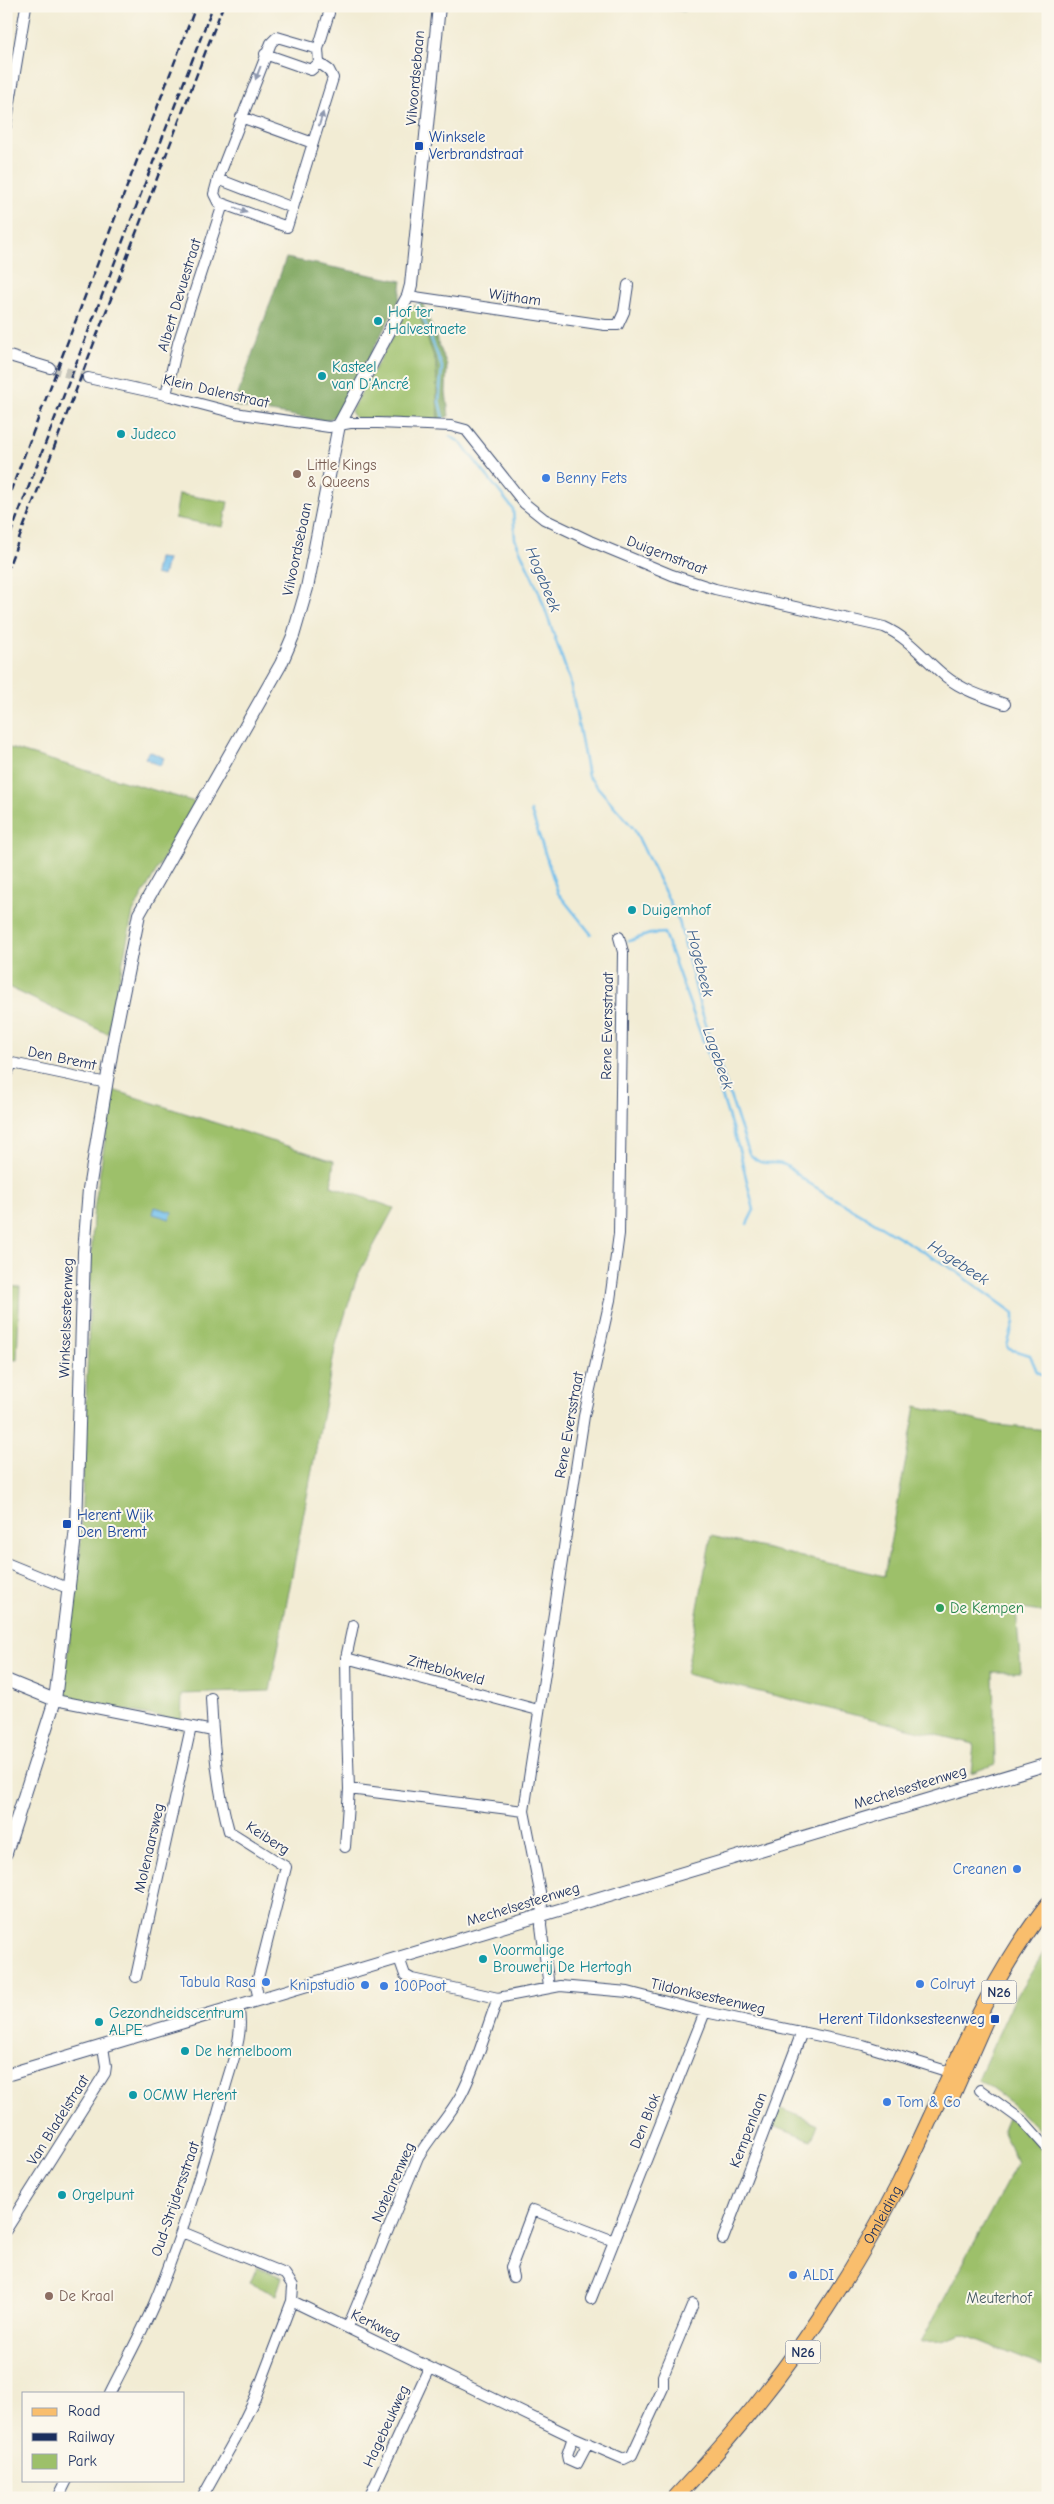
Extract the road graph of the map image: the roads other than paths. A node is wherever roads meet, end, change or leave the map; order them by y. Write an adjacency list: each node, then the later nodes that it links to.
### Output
1 (26, 6): 8 (street)
2 (439, 6): 14 (street, Vilvoordsebaan)
3 (329, 13): 4 (street)
4 (318, 49): 5 (street); 6 (street)
5 (265, 54): 6 (street); 7 (street, one-way to 7)
6 (319, 64): 9 (street, one-way to 6)
7 (241, 117): 9 (street); 10 (street)
8 (6, 126)
9 (313, 143): 12 (street)
10 (218, 179): 11 (street); 12 (street)
11 (223, 204): 12 (street, one-way to 12); 18 (street, Albert Devuestraat)
12 (293, 208)
13 (628, 285): 14 (street, Wijtham)
14 (408, 296): 19 (street, Vilvoordsebaan)
15 (6, 355): 16 (street)
16 (50, 368)
17 (88, 378): 18 (street, Klein Dalenstraat)
18 (166, 395): 19 (street, Klein Dalenstraat)
19 (339, 425): 20 (street, Duigemstraat); 21 (street, Vilvoordsebaan)
20 (1005, 704)
21 (205, 796): 25 (street, Winkselsesteenweg)
22 (618, 937): 33 (street, Rene Eversstraat)
23 (9, 1061): 24 (street, Den Bremt); 25 (street, Den Bremt)
24 (6, 1076)
25 (106, 1083): 27 (street, Winkselsesteenweg)
26 (6, 1563): 27 (street)
27 (70, 1588): 32 (street, Winkselsesteenweg)
28 (353, 1625): 29 (street)
29 (346, 1658): 33 (street, Zitteblokveld); 37 (street)
30 (6, 1680): 32 (street)
31 (211, 1698): 35 (street, Keiberg)
32 (55, 1700): 34 (street); 40 (street, Winkselsesteenweg)
33 (538, 1710): 38 (street, Rene Eversstraat)
34 (191, 1727): 35 (street); 45 (street, Molenaarsweg)
35 (212, 1731): 48 (street, Keiberg)
36 (1048, 1764): 43 (street, Mechelsesteenweg)
37 (349, 1789): 38 (street); 39 (street)
38 (524, 1811): 43 (street, Rene Eversstraat)
39 (345, 1846)
40 (6, 1853)
41 (1048, 1904): 53 (main road, Omleiding / N26)
42 (1048, 1915): 53 (main road, Omleiding / N26)
43 (542, 1916): 44 (street, Mechelsesteenweg); 46 (street, Rene Eversstraat)
44 (399, 1958): 47 (street, Tildonksesteenweg); 48 (street, Mechelsesteenweg)
45 (136, 1976)
46 (549, 1987): 47 (street, Tildonksesteenweg); 50 (street, Tildonksesteenweg)
47 (498, 1998): 65 (street, Notelarenweg)
48 (259, 2000): 49 (street, Mechelsesteenweg)
49 (238, 2007): 52 (street, Mechelsesteenweg); 58 (street, Oud-Strijdersstraat)
50 (705, 2012): 51 (street, Tildonksesteenweg); 60 (street, Den Blok)
51 (802, 2032): 53 (street, Tildonksesteenweg); 59 (street, Kempenlaan)
52 (103, 2046): 54 (street, Mechelsesteenweg); 57 (street, Van Bladelstraat)
53 (956, 2074): 74 (main road, Omleiding / N26); 75 (main road, Omleiding / N26)
54 (6, 2075)
55 (980, 2090): 56 (street)
56 (1048, 2149)
57 (6, 2230)
58 (182, 2232): 63 (street); 67 (street, Oud-Strijdersstraat)
59 (723, 2239)
60 (614, 2241): 61 (street); 62 (street, Den Blok)
61 (513, 2277)
62 (591, 2298)
63 (292, 2301): 65 (street, Kerkweg); 72 (street)
64 (693, 2304): 69 (street, Kerkweg)
65 (348, 2328): 66 (street, Kerkweg)
66 (429, 2368): 68 (street, Kerkweg); 73 (street, Hagebeukweg)
67 (110, 2392)
68 (573, 2437): 69 (street, Kerkweg); 69 (street)
69 (588, 2444)
70 (66, 2482): 71 (street)
71 (58, 2498)
72 (202, 2498)
73 (369, 2498)
74 (676, 2498)
75 (685, 2498)

